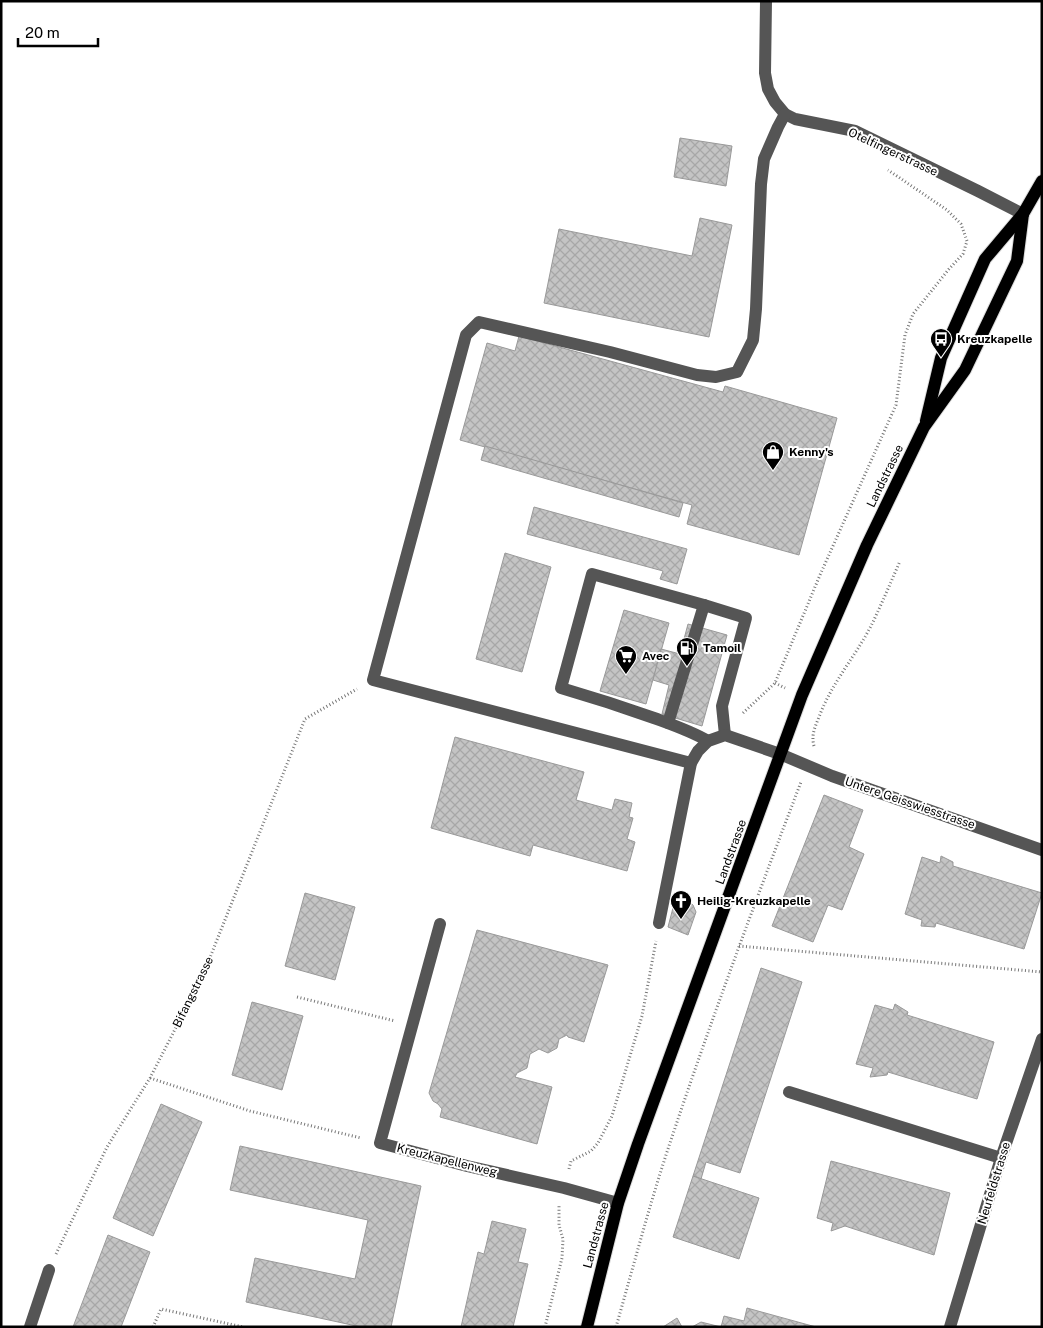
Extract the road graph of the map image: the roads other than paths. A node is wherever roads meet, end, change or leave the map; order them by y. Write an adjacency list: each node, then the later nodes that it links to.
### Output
1 (766, 1): 2 (street)
2 (785, 114): 4 (street, Otelfingerstrasse); 11 (street)
3 (1042, 180): 4 (main road, Landstrasse)
4 (1023, 214): 5 (main road, Landstrasse); 5 (main road, Landstrasse)
5 (924, 427): 10 (main road, Landstrasse)
6 (704, 605): 7 (street); 7 (street); 8 (street)
7 (668, 723): 9 (street)
8 (725, 735): 9 (street); 10 (street, Untere Geisswiesstrasse)
9 (708, 741): 11 (street)
10 (780, 754): 12 (street, Untere Geisswiesstrasse); 18 (main road, Landstrasse)
11 (691, 764): 14 (street)
12 (1042, 850)
13 (440, 924): 18 (street, Kreuzkapellenweg)
14 (660, 924)
15 (1042, 1039): 17 (street, Neufeldstrasse)
16 (789, 1092): 17 (street)
17 (1002, 1158): 22 (street, Neufeldstrasse)
18 (618, 1203): 21 (main road, Landstrasse)
19 (49, 1270): 20 (street)
20 (30, 1327)
21 (587, 1327)
22 (950, 1327)

